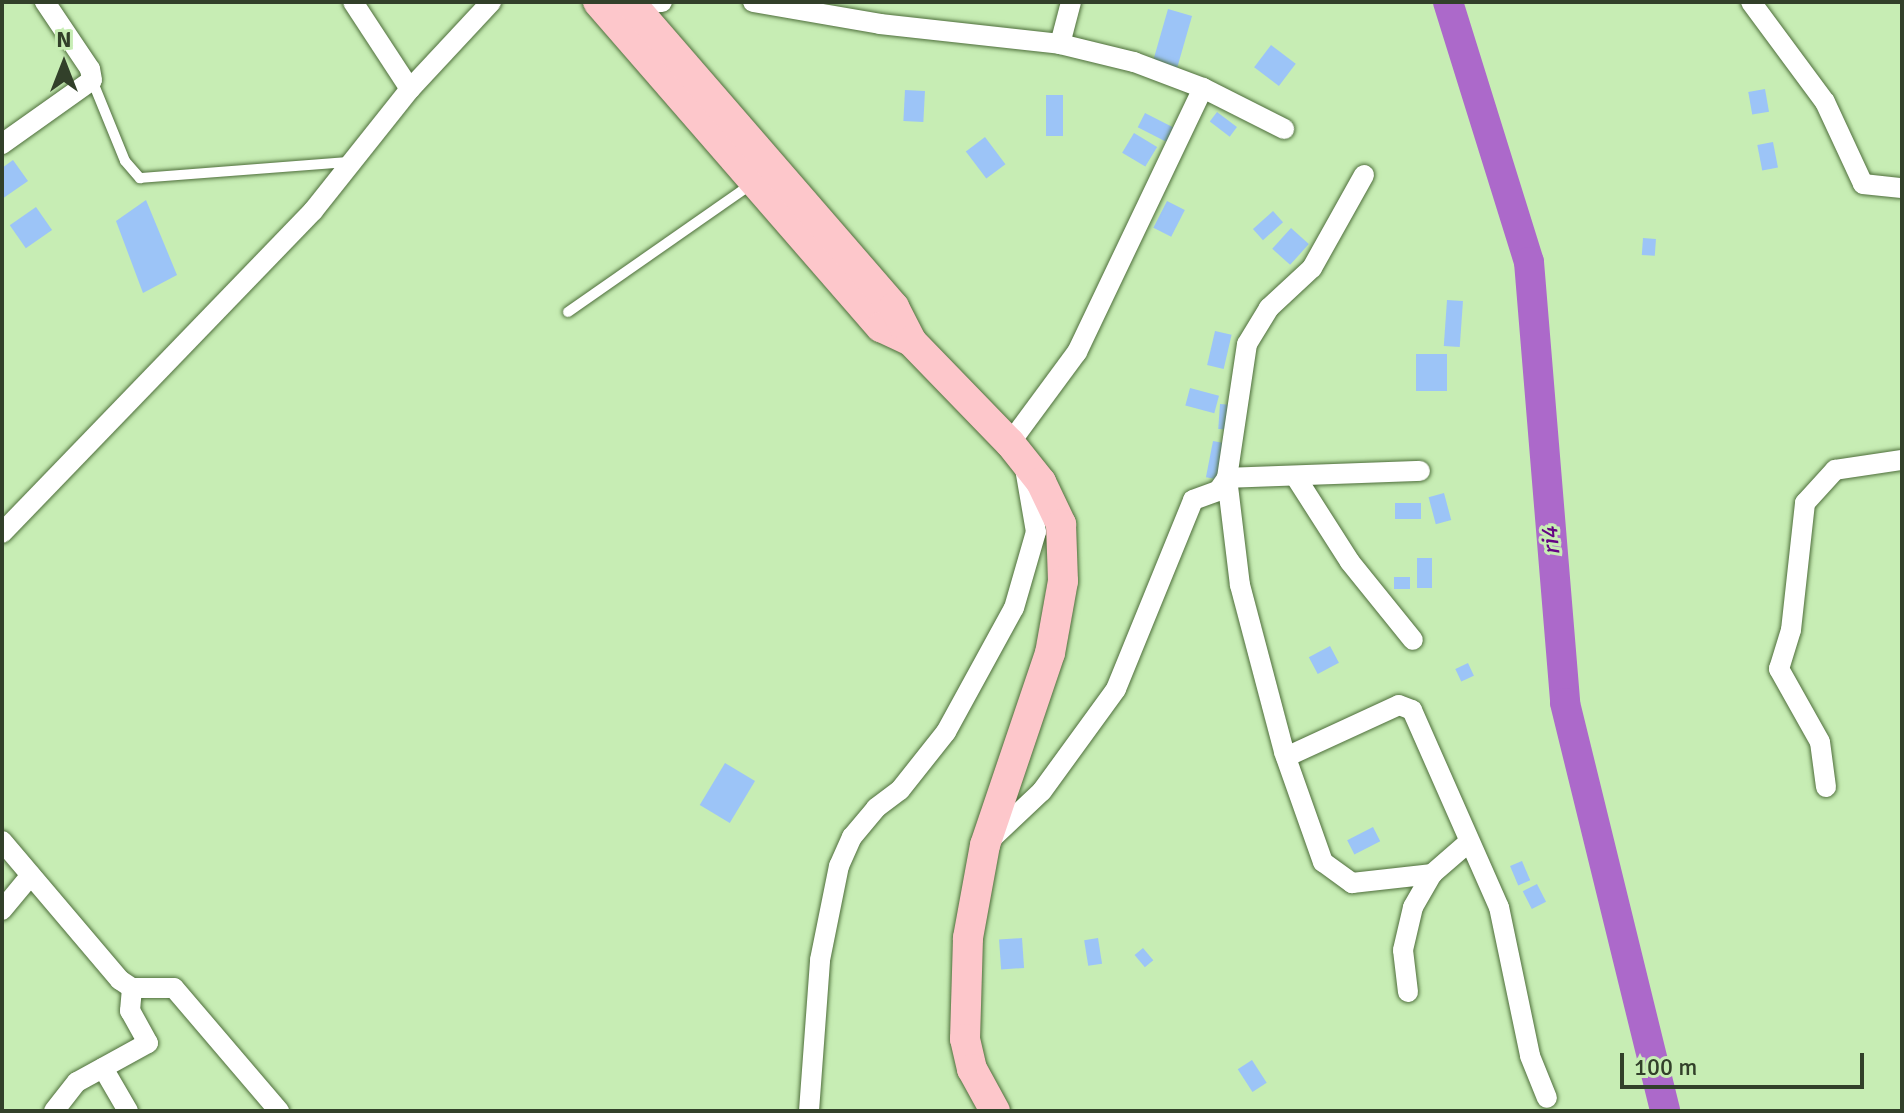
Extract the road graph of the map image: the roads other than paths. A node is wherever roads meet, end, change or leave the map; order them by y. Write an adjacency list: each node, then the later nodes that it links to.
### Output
1 (45, 2): 13 (street)
2 (353, 2): 15 (street)
3 (491, 2): 15 (street)
4 (598, 2): 20 (main road)
5 (631, 2): 6 (street); 23 (main road)
6 (662, 2)
7 (753, 2): 11 (street)
8 (881, 2): 11 (street)
9 (1071, 2): 12 (street)
10 (1751, 2): 21 (street)
11 (880, 24): 12 (street)
12 (1060, 44): 14 (street)
13 (92, 80): 17 (street); 18 (lane)
14 (1203, 88): 16 (street); 24 (street)
15 (410, 89): 18 (street)
16 (1284, 129)
17 (2, 144)
18 (351, 162): 29 (street)
19 (1364, 175): 27 (street)
20 (755, 181): 22 (lane); 23 (main road)
21 (1902, 188)
22 (568, 312)
23 (911, 341): 24 (main road)
24 (1017, 452): 35 (main road); 46 (street)
25 (1902, 460): 32 (street)
26 (1420, 471): 28 (street)
27 (1227, 478): 28 (street); 31 (street); 35 (street)
28 (1297, 479): 30 (street)
29 (2, 533)
30 (1413, 640)
31 (1286, 757): 34 (street); 36 (street)
32 (1826, 787)
33 (2, 841): 37 (street)
34 (1469, 842): 36 (street); 42 (street)
35 (985, 845): 47 (main road)
36 (1432, 874): 40 (street)
37 (31, 875): 38 (street); 39 (street)
38 (2, 910)
39 (132, 988): 41 (street); 45 (street)
40 (1408, 992)
41 (103, 1068): 43 (street); 44 (street)
42 (1547, 1098)
43 (54, 1111)
44 (128, 1111)
45 (279, 1111)
46 (809, 1111)
47 (995, 1111)

